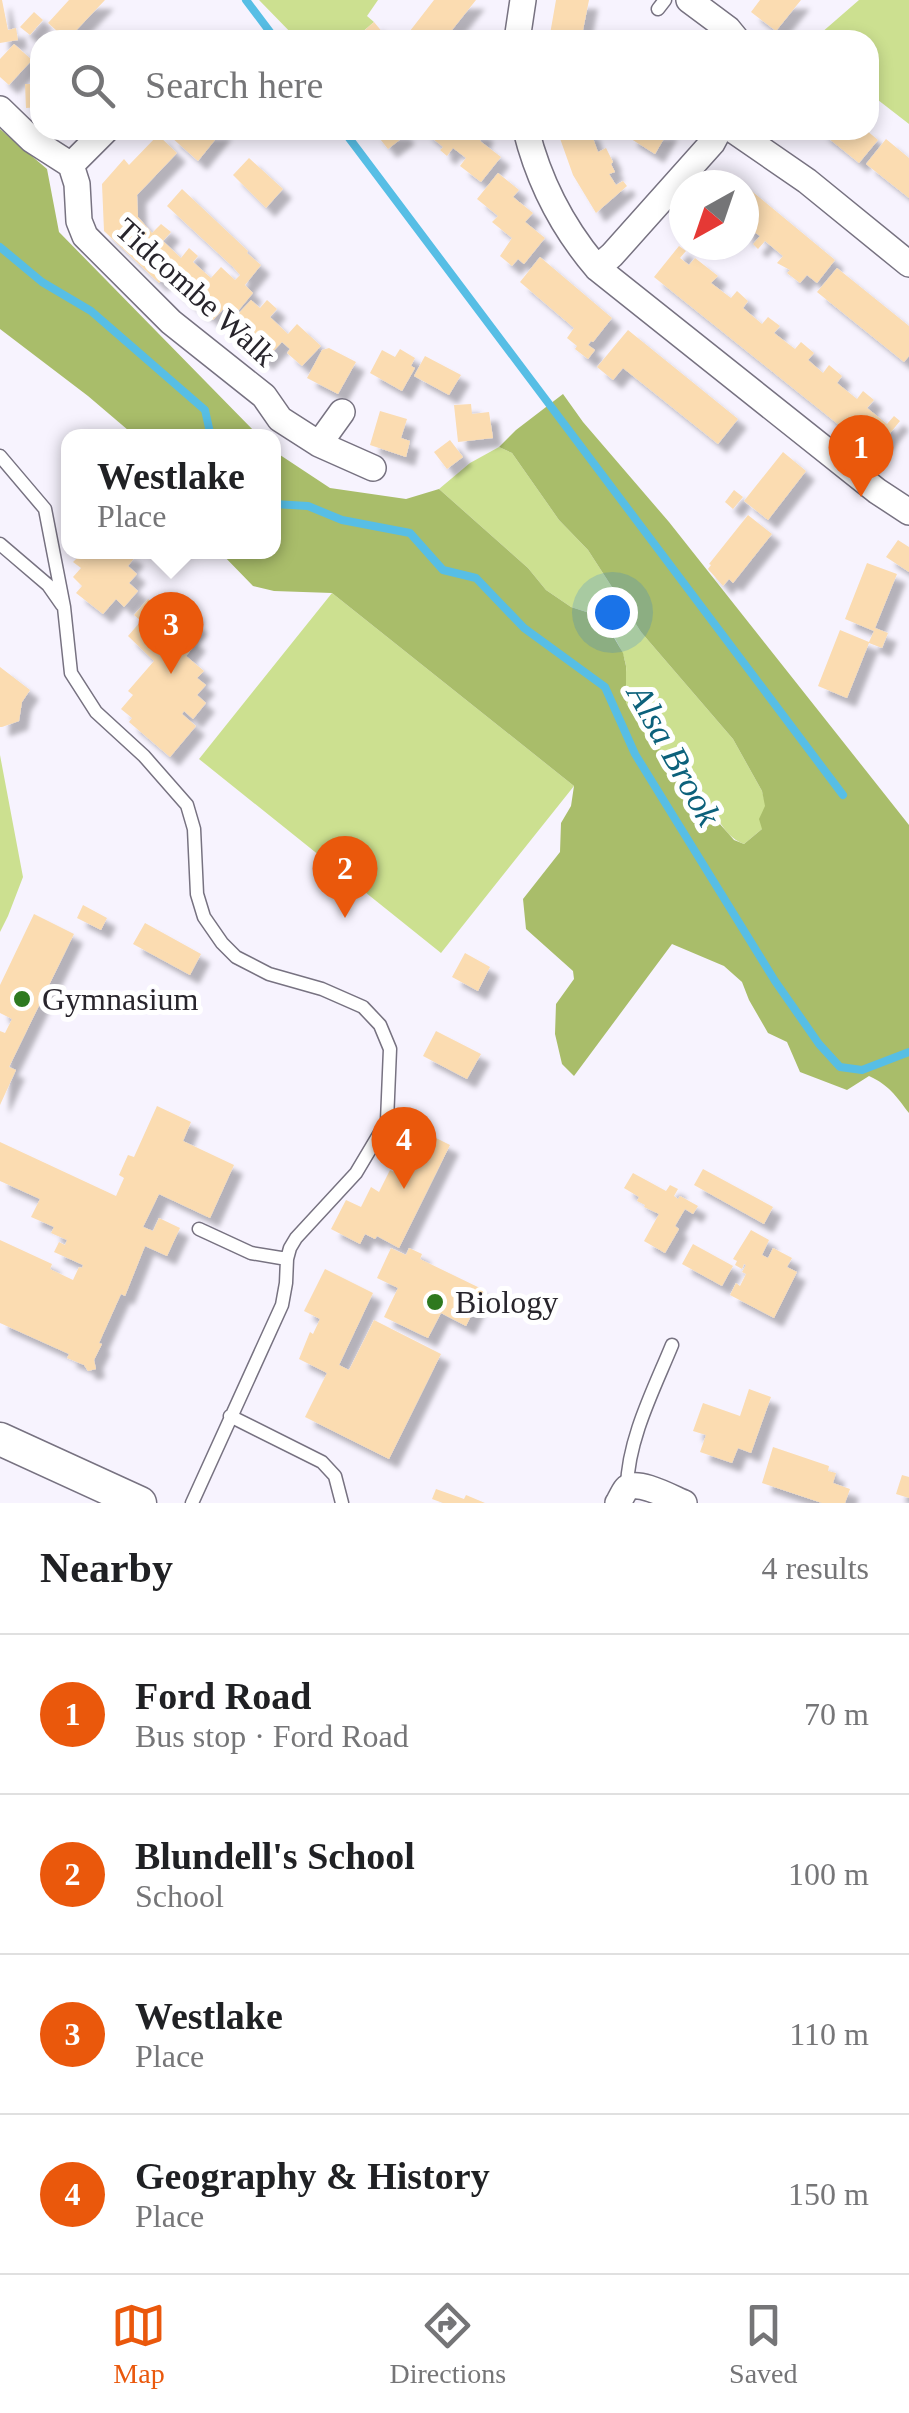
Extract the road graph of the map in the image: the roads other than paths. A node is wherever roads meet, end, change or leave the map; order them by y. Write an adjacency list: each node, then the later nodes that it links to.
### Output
1 (523, 0): 3 (street)
2 (689, 0): 4 (street)
3 (518, 30)
4 (729, 30)
5 (0, 108): 6 (street)
6 (30, 138)
7 (32, 140): 12 (street)
8 (96, 140): 12 (street)
9 (529, 140): 14 (street)
10 (714, 140): 14 (street)
11 (747, 140): 13 (street)
12 (70, 165): 16 (street, Tidcombe Walk)
13 (909, 264)
14 (597, 268): 19 (street)
15 (342, 412): 16 (street)
16 (319, 444): 18 (street, Tidcombe Walk)
17 (0, 456): 21 (lane)
18 (372, 468)
19 (909, 512)
20 (0, 544): 21 (lane)
21 (64, 607): 23 (lane)
22 (199, 1229): 23 (lane)
23 (286, 1260): 25 (lane)
24 (672, 1345): 27 (lane)
25 (230, 1416): 29 (lane); 30 (lane)
26 (0, 1438): 28 (street)
27 (623, 1495): 31 (street)
28 (140, 1503)
29 (192, 1503)
30 (342, 1503)
31 (684, 1503)

